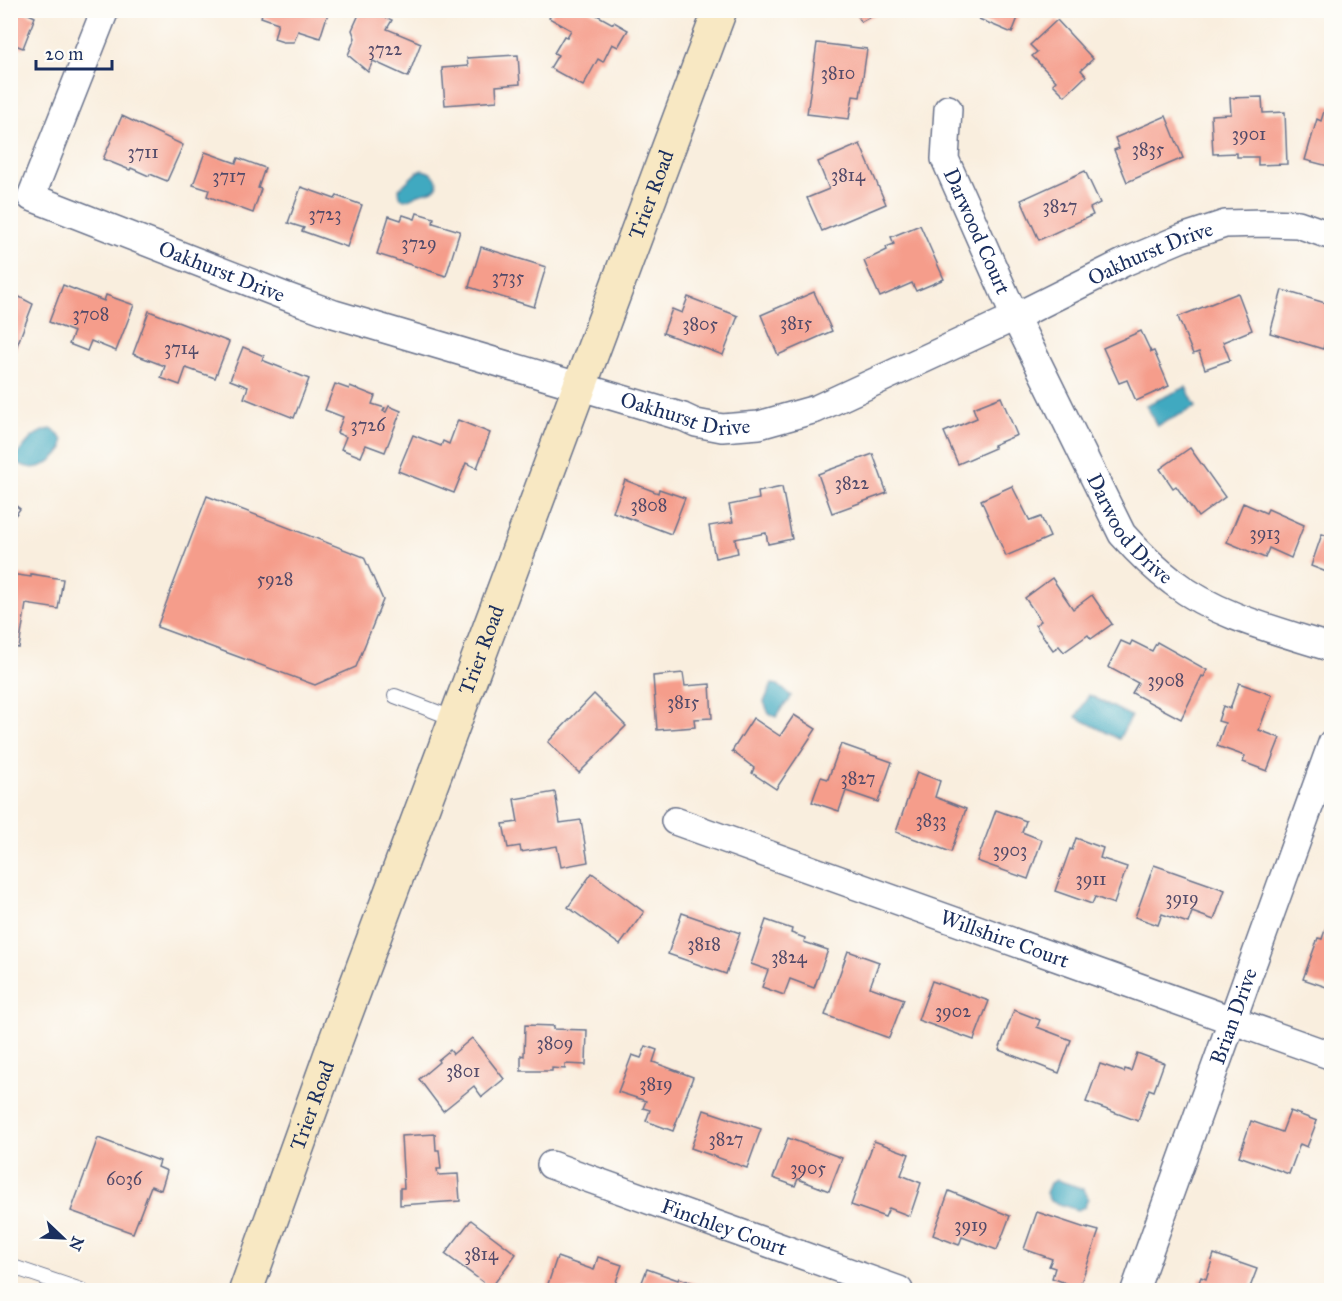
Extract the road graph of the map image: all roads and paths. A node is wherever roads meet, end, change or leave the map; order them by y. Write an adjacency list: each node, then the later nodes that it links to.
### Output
1 (105, 10): 6 (street, Oakhurst Drive)
2 (720, 10): 6 (street, Trier Road)
3 (948, 109): 5 (street, Darwood Court)
4 (1332, 236): 5 (street, Oakhurst Drive)
5 (1015, 316): 6 (street, Oakhurst Drive); 7 (street, Darwood Drive)
6 (579, 387): 9 (street, Trier Road)
7 (1332, 648)
8 (395, 696): 9 (lane)
9 (455, 719): 17 (street, Trier Road)
10 (1332, 743): 12 (street, Brian Drive)
11 (675, 820): 12 (street, Willshire Court)
12 (1231, 1019): 13 (street, Willshire Court); 19 (street, Brian Drive)
13 (1332, 1056)
14 (550, 1165): 18 (street, Finchley Court)
15 (12, 1271): 16 (lane)
16 (81, 1290)
17 (246, 1290)
18 (899, 1290)
19 (1135, 1290)

